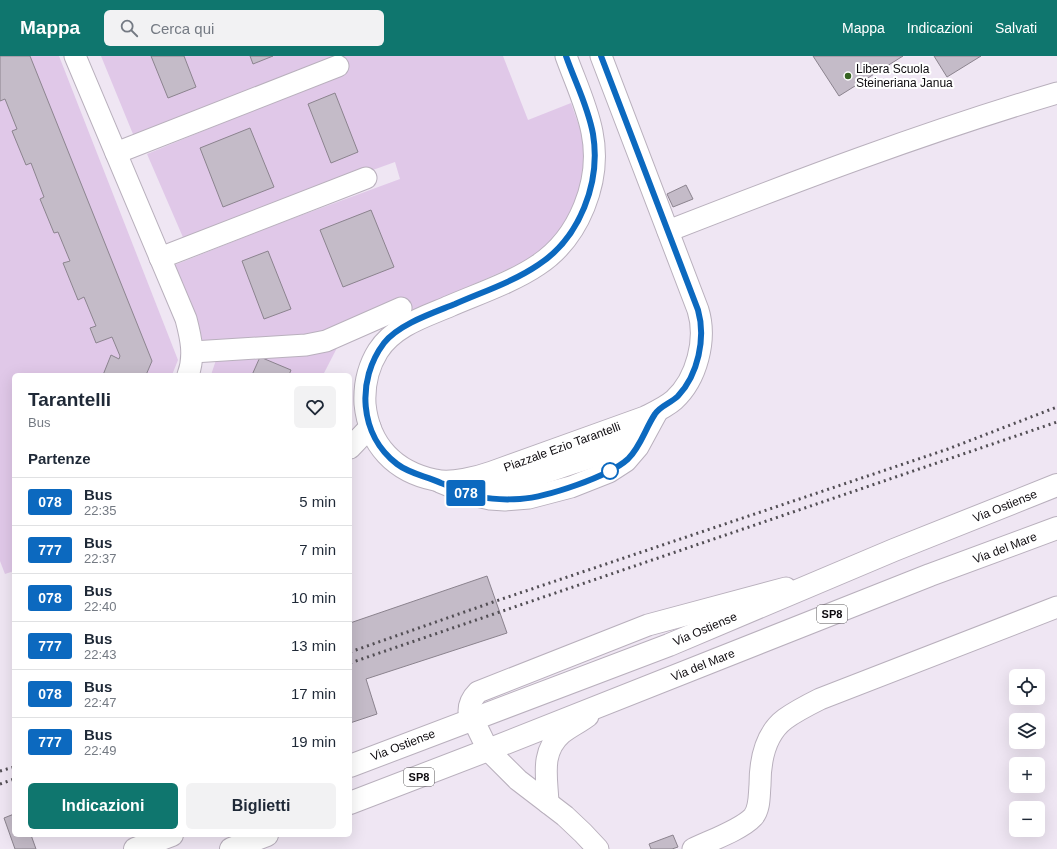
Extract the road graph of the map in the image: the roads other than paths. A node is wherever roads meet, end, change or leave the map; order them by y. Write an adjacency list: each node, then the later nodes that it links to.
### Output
1 (75, 56): 6 (street)
2 (566, 56): 14 (street, Piazzale Ezio Tarantelli)
3 (602, 56): 8 (street, Piazzale Ezio Tarantelli)
4 (338, 66): 6 (street)
5 (1057, 93): 8 (street)
6 (116, 153): 9 (street)
7 (366, 178): 9 (street)
8 (668, 232): 13 (street, Piazzale Ezio Tarantelli)
9 (160, 258): 11 (street)
10 (401, 308): 11 (street)
11 (193, 352): 12 (street)
12 (188, 373)
13 (656, 412): 16 (street, Piazzale Ezio Tarantelli); 16 (street)
14 (370, 427): 15 (street); 16 (street, Piazzale Ezio Tarantelli)
15 (352, 446)
16 (437, 481)
17 (1057, 485): 21 (main road, Via Ostiense)
18 (1057, 528): 20 (main road, Via del Mare / SP8)
19 (1057, 607): 31 (street)
20 (608, 702): 22 (main road, Via del Mare / SP8); 25 (street)
21 (473, 719): 22 (street); 23 (main road, Via Ostiense)
22 (488, 750): 24 (main road, Via del Mare / SP8); 25 (street)
23 (352, 765)
24 (352, 802)
25 (548, 803): 30 (street)
26 (167, 837): 28 (main road)
27 (262, 837): 29 (main road)
28 (135, 849)
29 (231, 849)
30 (598, 849)
31 (693, 849)

